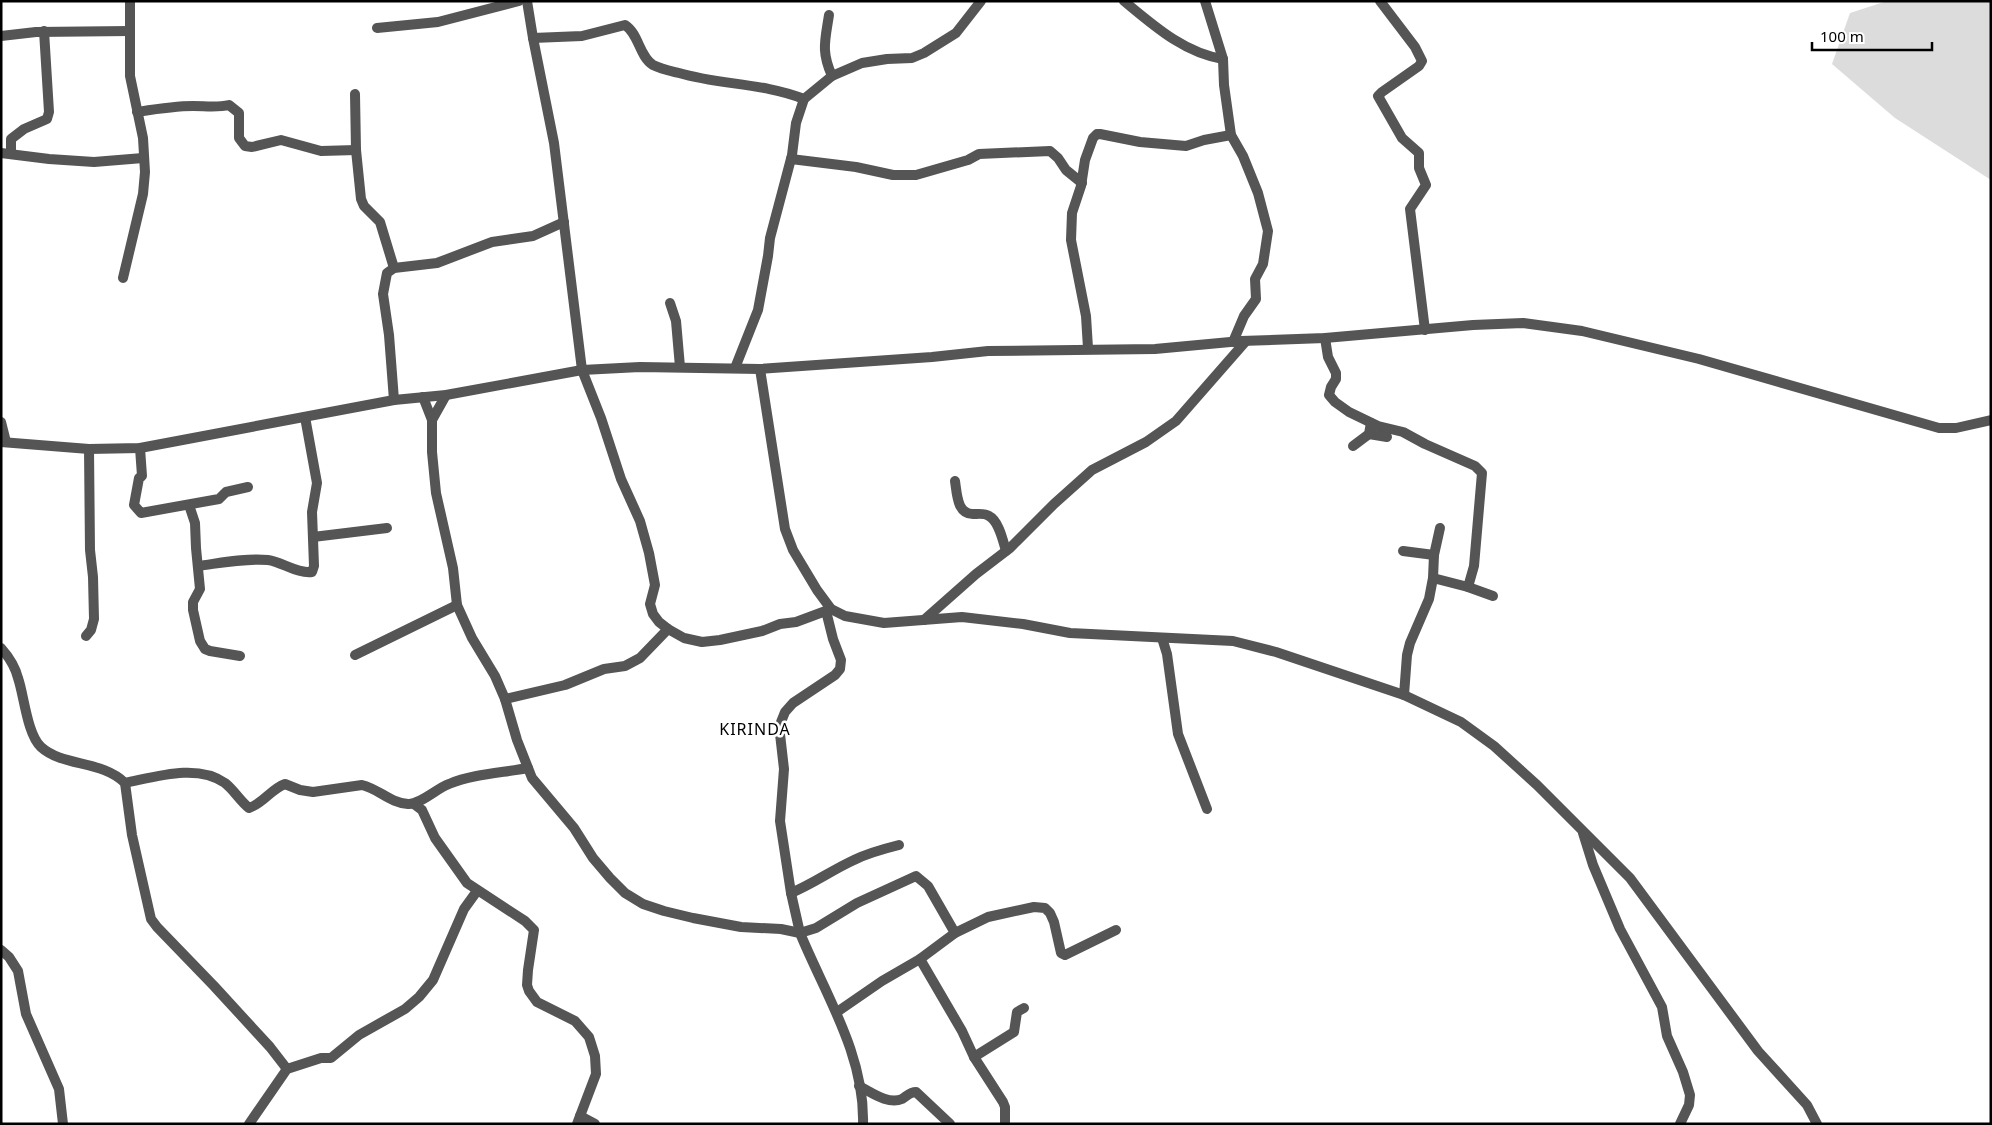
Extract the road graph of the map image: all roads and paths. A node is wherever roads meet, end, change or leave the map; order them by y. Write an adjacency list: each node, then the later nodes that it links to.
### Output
1 (130, 1): 11 (street)
2 (519, 1): 9 (street)
3 (527, 1): 13 (street)
4 (981, 1): 15 (street)
5 (1124, 1): 14 (street)
6 (1205, 1): 14 (street)
7 (1380, 1): 29 (street)
8 (829, 15): 15 (street)
9 (377, 28)
10 (44, 31): 11 (street); 12 (street); 21 (street)
11 (130, 31): 18 (street)
12 (1, 36)
13 (533, 38): 17 (street); 25 (street)
14 (1223, 59): 19 (street)
15 (832, 76): 17 (street)
16 (355, 94): 20 (street)
17 (804, 99): 23 (street)
18 (137, 112): 20 (street); 22 (street)
19 (1231, 135): 24 (street); 32 (street)
20 (356, 150): 26 (street)
21 (6, 154): 22 (street)
22 (143, 158): 27 (street)
23 (791, 159): 24 (street); 35 (street)
24 (1082, 184): 33 (street)
25 (564, 222): 26 (street); 37 (street)
26 (394, 268): 40 (street)
27 (123, 278)
28 (670, 303): 34 (street)
29 (1425, 330): 30 (street); 43 (street)
30 (1325, 338): 31 (street); 45 (street)
31 (1246, 341): 32 (street); 58 (street)
32 (1233, 342): 33 (street)
33 (1088, 348): 36 (street)
34 (680, 367): 35 (street); 37 (street)
35 (736, 368): 36 (street)
36 (760, 368): 66 (street)
37 (582, 370): 38 (street); 68 (street)
38 (446, 396): 39 (street); 42 (street)
39 (423, 397): 40 (street); 42 (street)
40 (394, 400): 41 (street)
41 (305, 417): 50 (street); 57 (street)
42 (432, 420): 65 (street)
43 (1991, 420)
44 (1, 422): 48 (street)
45 (1371, 423): 46 (street); 63 (street)
46 (1368, 434): 47 (street); 49 (street)
47 (1387, 437)
48 (4, 442): 51 (street)
49 (1353, 446)
50 (140, 448): 51 (street); 54 (street)
51 (89, 449): 69 (street)
52 (954, 481): 58 (street)
53 (248, 487): 54 (street)
54 (188, 505): 61 (street)
55 (387, 528): 57 (street)
56 (1440, 528): 60 (street)
57 (313, 537): 61 (street)
58 (1006, 551): 67 (street)
59 (1403, 551): 60 (street)
60 (1434, 555): 62 (street)
61 (198, 566): 72 (street)
62 (1433, 578): 63 (street); 74 (street)
63 (1468, 587): 64 (street)
64 (1493, 596)
65 (457, 605): 73 (street); 75 (street)
66 (829, 610): 67 (street); 68 (street); 83 (street)
67 (923, 621): 70 (street)
68 (668, 629): 75 (street)
69 (86, 636)
70 (1162, 638): 74 (street); 79 (street)
71 (1, 648): 77 (street)
72 (240, 656)
73 (355, 656)
74 (1404, 695): 80 (street)
75 (505, 699): 76 (street)
76 (528, 768): 78 (street); 85 (street)
77 (125, 783): 78 (street); 92 (street)
78 (418, 807): 82 (street)
79 (1207, 809)
80 (1582, 830): 101 (street); 102 (street)
81 (898, 845): 83 (street)
82 (477, 891): 92 (street); 94 (street)
83 (791, 893): 85 (street)
84 (1116, 930): 86 (street)
85 (800, 933): 86 (street); 90 (street)
86 (954, 933): 88 (street)
87 (1, 950): 95 (street)
88 (920, 959): 90 (street); 91 (street)
89 (1024, 1008): 91 (street)
90 (837, 1012): 93 (street)
91 (974, 1057): 100 (street)
92 (287, 1069): 96 (street)
93 (859, 1086): 98 (street); 99 (street)
94 (579, 1120): 97 (street)
95 (63, 1124)
96 (249, 1124)
97 (595, 1124)
98 (863, 1124)
99 (950, 1124)
100 (1005, 1124)
101 (1680, 1124)
102 (1817, 1124)

